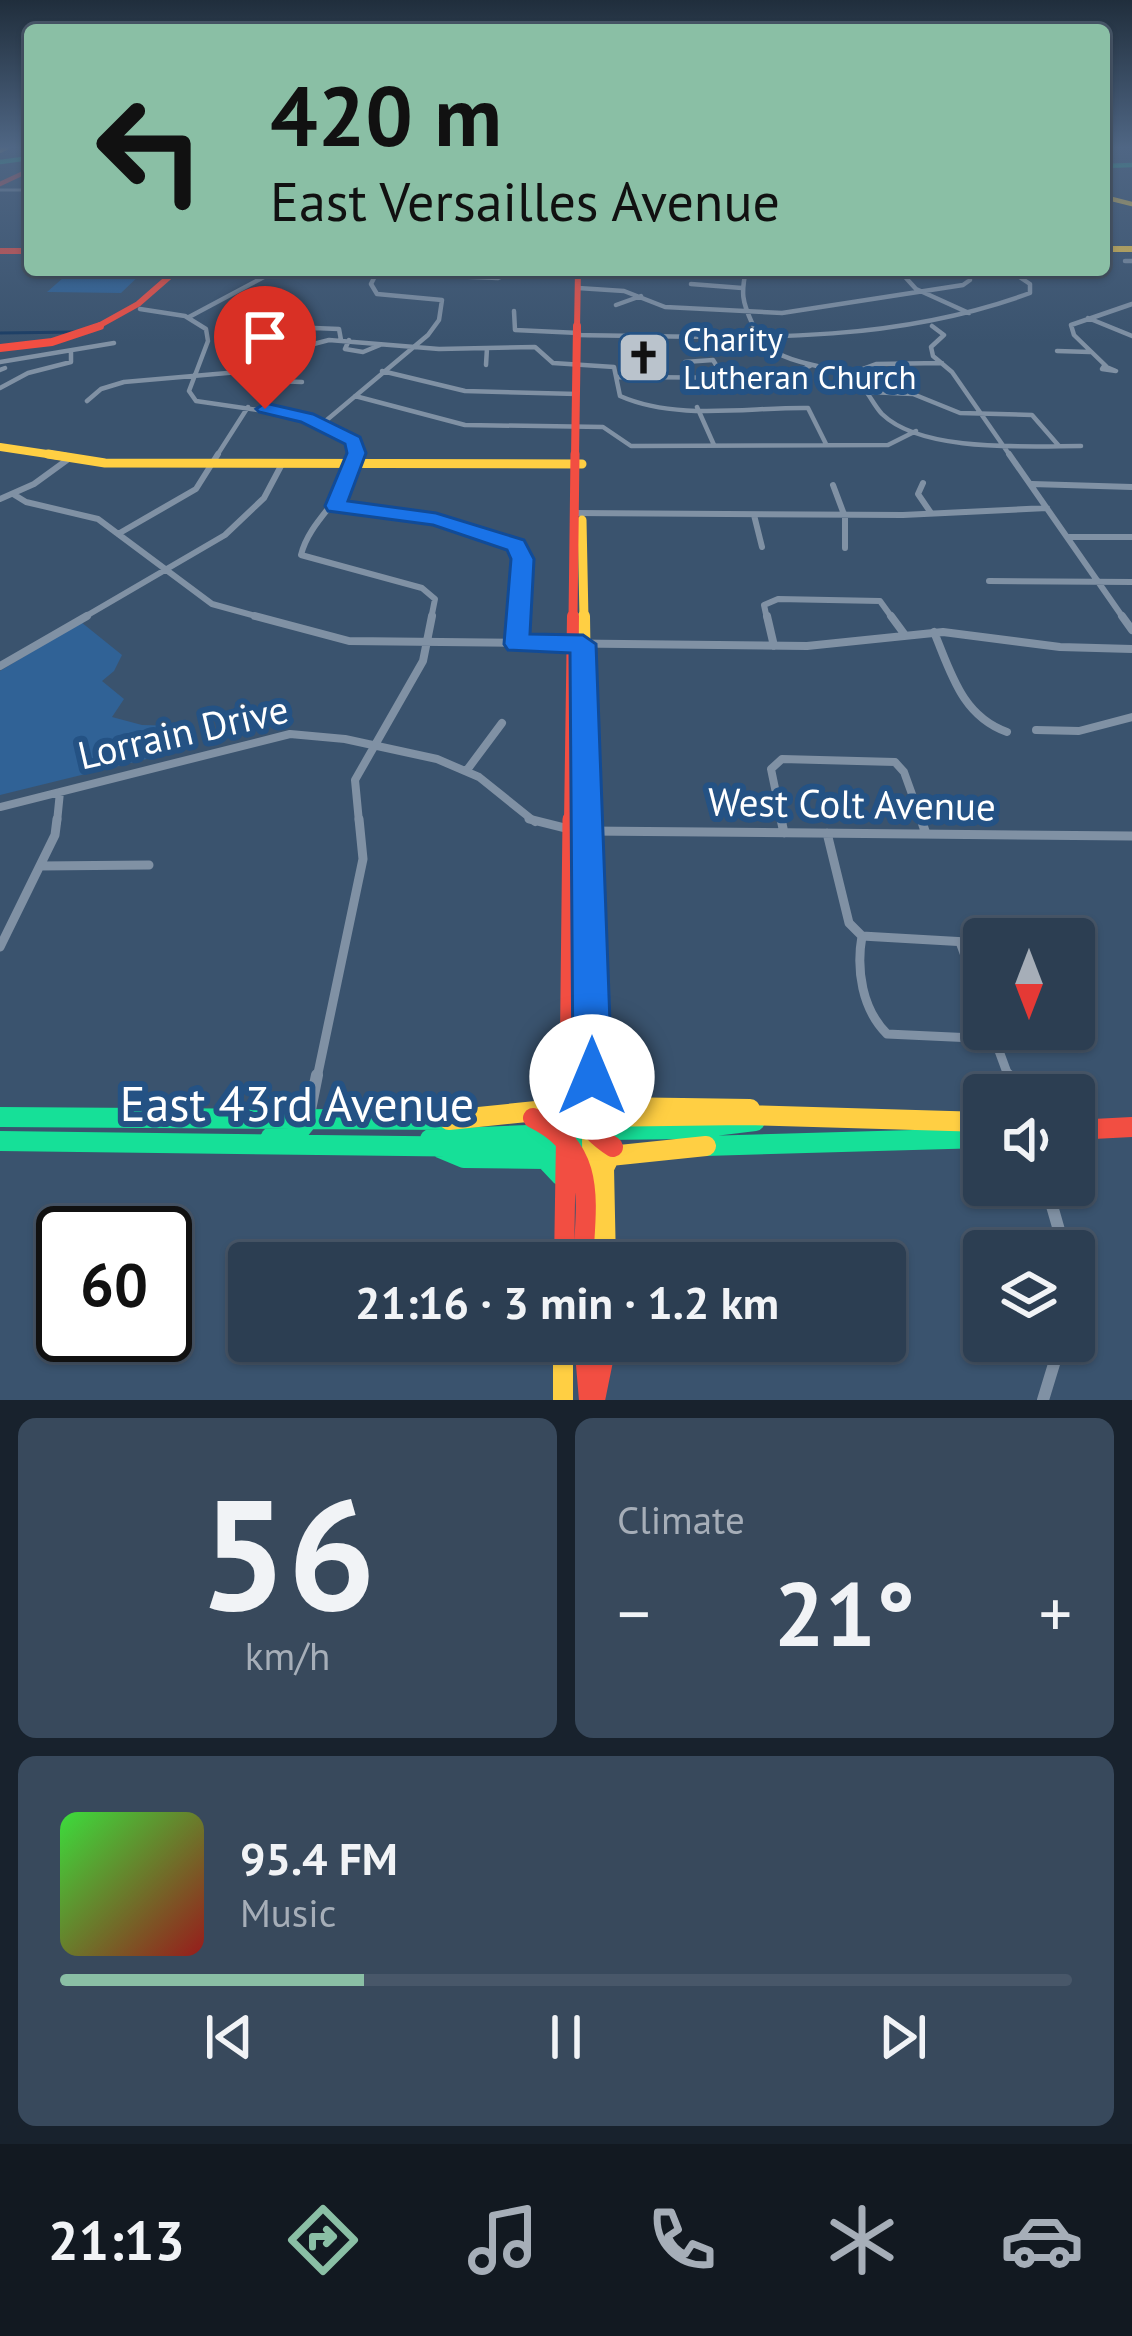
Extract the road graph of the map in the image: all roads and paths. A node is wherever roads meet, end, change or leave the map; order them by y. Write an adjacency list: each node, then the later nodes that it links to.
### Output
1 (171, 276): 19 (main road)
2 (266, 276): 23 (street)
3 (375, 276): 32 (street)
4 (450, 276): 5 (street)
5 (506, 276)
6 (745, 276): 14 (street)
7 (907, 276): 15 (street)
8 (969, 276): 15 (street)
9 (1018, 276): 12 (street)
10 (578, 279): 16 (street); 26 (main road)
11 (691, 284): 14 (street)
12 (1030, 284): 13 (street); 22 (street)
13 (1048, 284)
14 (742, 288): 21 (street)
15 (916, 290): 21 (street); 22 (street)
16 (640, 296): 17 (street); 21 (street)
17 (616, 305)
18 (1132, 308): 24 (street)
19 (140, 309): 23 (street); 28 (main road)
20 (514, 311): 26 (street)
21 (748, 312): 27 (street)
22 (972, 314): 25 (street)
23 (188, 317): 47 (street)
24 (1086, 317): 29 (street); 37 (street)
25 (931, 325): 27 (street); 38 (street)
26 (579, 334): 27 (street); 39 (main road)
27 (758, 335): 41 (street)
28 (110, 336): 33 (main road); 36 (street)
29 (1132, 336)
30 (345, 340): 31 (street); 31 (street); 32 (street)
31 (308, 344): 44 (street)
32 (413, 347): 34 (street); 45 (street)
33 (0, 348)
34 (488, 348): 39 (street); 40 (street)
35 (1058, 351): 37 (street)
36 (71, 352): 43 (street); 52 (street)
37 (1091, 352): 42 (street)
38 (942, 363): 46 (street); 59 (street)
39 (577, 364): 48 (street); 54 (main road)
40 (486, 365)
41 (810, 366): 46 (street); 50 (street)
42 (1106, 366)
43 (2, 367)
44 (266, 369): 47 (street); 51 (street)
45 (382, 370): 54 (street); 55 (street)
46 (844, 375): 53 (street)
47 (194, 376): 56 (street); 57 (street)
48 (618, 377): 49 (street); 58 (street)
49 (688, 377): 50 (street); 50 (street)
50 (724, 377)
51 (302, 382)
52 (0, 388)
53 (869, 392): 59 (street); 62 (street)
54 (578, 394): 61 (main road)
55 (355, 396): 60 (street); 61 (street)
56 (87, 401)
57 (248, 407): 60 (street); 70 (street)
58 (697, 407): 63 (street); 64 (street)
59 (981, 414): 65 (street); 66 (street)
60 (322, 424): 72 (street)
61 (577, 430): 63 (street); 73 (main road)
62 (916, 431): 64 (street); 65 (street)
63 (714, 445): 64 (street)
64 (826, 445)
65 (1003, 446): 66 (street); 75 (street)
66 (1059, 446): 67 (street)
67 (1081, 446)
68 (0, 447): 69 (main road)
69 (67, 460): 70 (main road); 78 (street)
70 (215, 464): 71 (main road); 86 (street)
71 (282, 464): 72 (main road); 91 (street)
72 (353, 464): 73 (main road); 80 (street)
73 (578, 464): 82 (main road)
74 (923, 482): 84 (street)
75 (1030, 484): 77 (street); 81 (street)
76 (832, 485): 85 (street)
77 (1132, 487)
78 (13, 494): 79 (street); 86 (street)
79 (0, 500)
80 (335, 506): 98 (street); 99 (street)
81 (1047, 508): 84 (street); 87 (street)
82 (578, 513): 83 (street); 100 (main road)
83 (754, 514): 85 (street); 89 (street)
84 (932, 514): 85 (street)
85 (844, 515): 90 (street)
86 (118, 535): 91 (street)
87 (1066, 537): 88 (street); 93 (street)
88 (1132, 537)
89 (762, 547)
90 (845, 548)
91 (163, 571): 98 (street); 103 (street)
92 (988, 581): 93 (street)
93 (1098, 581): 94 (street); 95 (street)
94 (1132, 582)
95 (1132, 630)
96 (934, 632): 97 (street); 102 (street); 107 (street)
97 (905, 636): 101 (street); 101 (street)
98 (427, 642): 99 (street); 108 (street)
99 (517, 644): 100 (street)
100 (574, 644): 101 (street); 112 (main road)
101 (774, 646)
102 (1132, 649)
103 (0, 666)
104 (1132, 717): 106 (street)
105 (502, 723): 109 (street)
106 (1036, 730)
107 (1007, 731)
108 (374, 746): 109 (street, Lorrain Drive); 110 (street, Lorrain Drive); 130 (street)
109 (467, 770): 112 (street, Lorrain Drive)
110 (60, 792): 111 (street, Lorrain Drive); 118 (street)
111 (0, 807)
112 (579, 831): 113 (street, West Colt Avenue); 119 (main road); 127 (main road)
113 (784, 833): 114 (street, West Colt Avenue); 115 (street)
114 (827, 833): 115 (street, West Colt Avenue); 121 (street)
115 (926, 834): 116 (street, West Colt Avenue)
116 (1132, 836)
117 (149, 865): 118 (street)
118 (40, 866): 124 (street)
119 (569, 895): 120 (main road); 136 (main road)
120 (568, 924): 129 (main road); 136 (main road)
121 (862, 936): 122 (street); 126 (street)
122 (960, 941): 123 (street); 125 (street)
123 (963, 941)
124 (0, 947)
125 (963, 949)
126 (963, 1034)
127 (593, 1044): 128 (main road); 136 (main road)
128 (788, 1116): 131 (main road); 136 (main road)
129 (448, 1120): 133 (main road, East 43rd Avenue); 136 (main road, East 43rd Avenue)
130 (308, 1121): 132 (main road, East 43rd Avenue); 133 (main road, East 43rd Avenue); 139 (main road)
131 (963, 1121)
132 (0, 1122)
133 (346, 1122): 140 (main road)
134 (1132, 1127): 135 (main road)
135 (1095, 1129)
136 (580, 1131): 141 (main road); 142 (main road, East 43rd Avenue); 143 (main road); 144 (main road); 146 (main road); 147 (main road)
137 (963, 1140): 143 (main road)
138 (0, 1141): 139 (main road, East 43rd Avenue)
139 (250, 1142): 140 (main road, East 43rd Avenue)
140 (314, 1143): 141 (main road, East 43rd Avenue)
141 (397, 1144): 142 (main road, East 43rd Avenue)
142 (431, 1144): 144 (main road)
143 (706, 1146): 148 (main road)
144 (564, 1194): 145 (main road)
145 (564, 1242)
146 (583, 1242)
147 (592, 1242)
148 (606, 1242)
149 (563, 1362): 154 (main road)
150 (587, 1362): 155 (main road)
151 (594, 1362): 155 (main road)
152 (602, 1362): 155 (main road)
153 (1055, 1362): 156 (street)
154 (563, 1400)
155 (592, 1400)
156 (1043, 1400)

